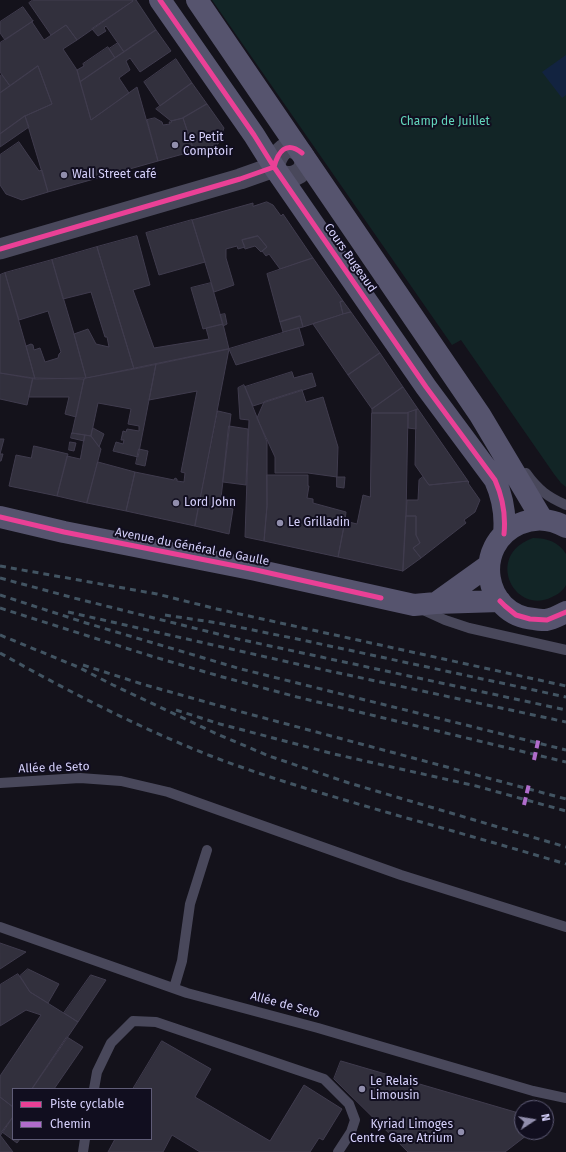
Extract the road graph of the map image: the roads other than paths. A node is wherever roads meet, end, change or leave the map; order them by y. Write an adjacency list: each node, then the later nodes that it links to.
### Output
1 (160, 0): 4 (street, Cours Bugeaud)
2 (197, 0): 3 (street, Cours Bugeaud)
3 (303, 155): 4 (street); 6 (street, Cours Bugeaud)
4 (277, 171): 5 (street); 11 (street, Cours Bugeaud)
5 (0, 249)
6 (480, 415): 7 (lane); 9 (street, Cours Bugeaud)
7 (566, 505)
8 (0, 517): 15 (street, Avenue du Général de Gaulle)
9 (542, 519): 10 (street); 11 (street)
10 (566, 528)
11 (504, 534): 12 (street)
12 (489, 565): 13 (street); 14 (street)
13 (500, 601): 14 (street, Avenue du Général de Gaulle); 16 (street)
14 (436, 603): 15 (street, Avenue du Général de Gaulle)
15 (414, 605): 17 (lane)
16 (560, 620)
17 (566, 650)
18 (0, 783): 21 (lane, Allée de Seto)
19 (207, 850): 22 (lane)
20 (0, 927): 22 (lane, Allée de Seto)
21 (566, 927)
22 (174, 988): 24 (lane, Allée de Seto)
23 (94, 1088): 27 (lane)
24 (566, 1098)
25 (86, 1140): 26 (lane)
26 (83, 1152)
27 (338, 1152)

